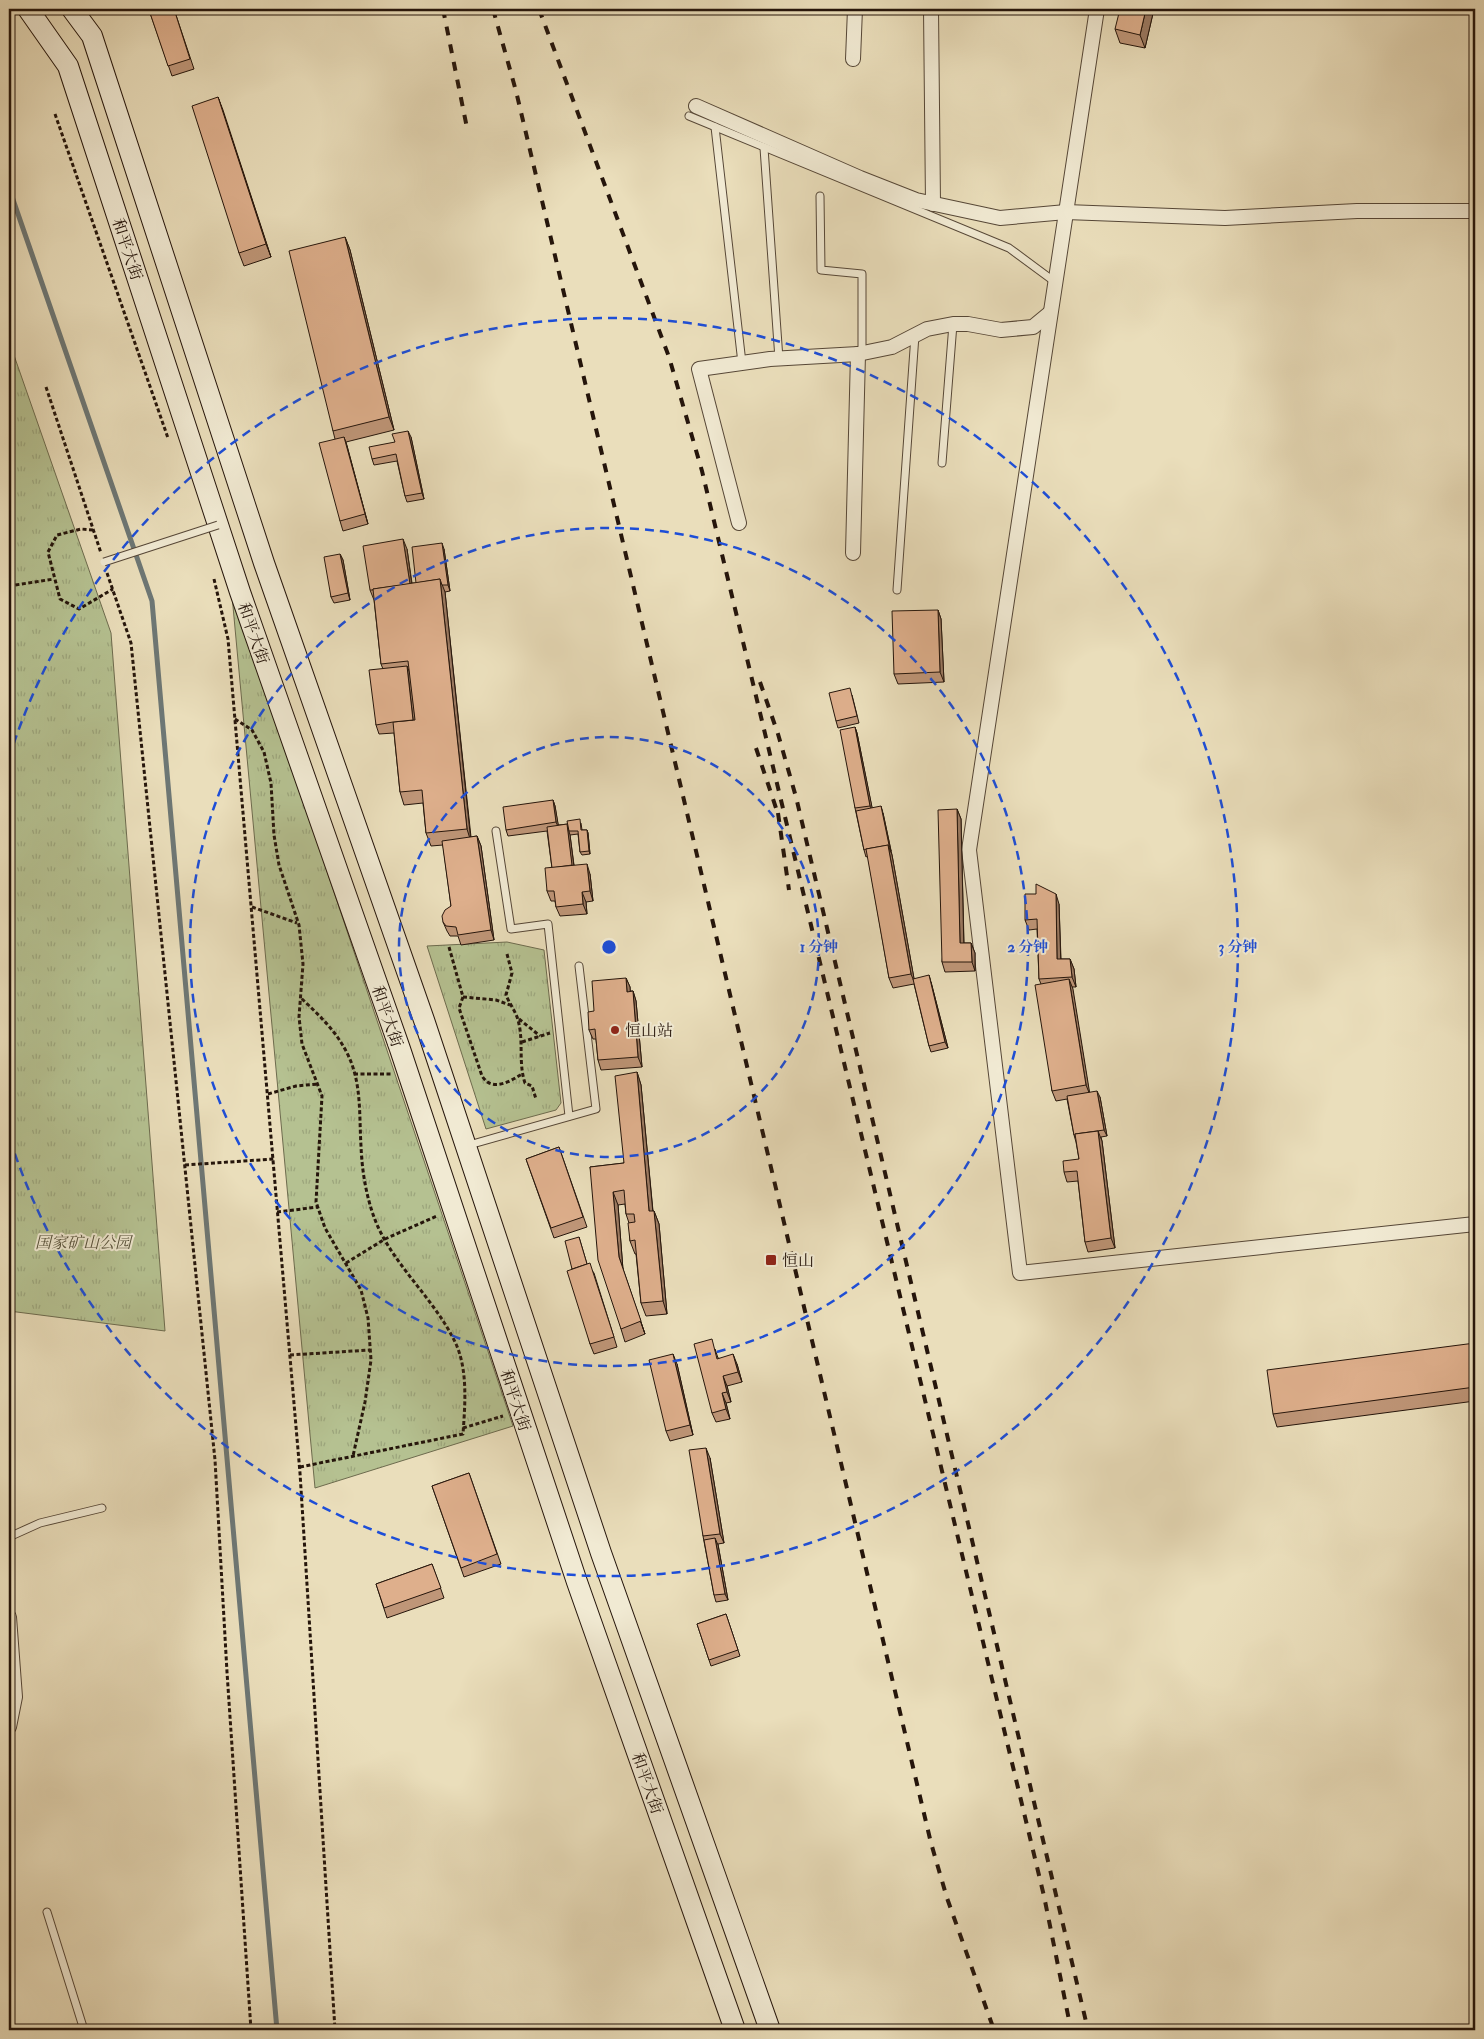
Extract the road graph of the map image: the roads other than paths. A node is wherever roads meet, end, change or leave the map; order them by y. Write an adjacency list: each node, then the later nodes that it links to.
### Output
1 (28, 9): 23 (main road, 和平大街)
2 (72, 9): 30 (main road, 和平大街)
3 (855, 9): 6 (street)
4 (931, 9): 11 (street)
5 (1097, 9): 13 (street)
6 (853, 59)
7 (692, 111): 8 (lane); 11 (street)
8 (715, 127): 9 (lane); 20 (lane)
9 (764, 148): 14 (lane); 19 (lane)
10 (820, 196): 18 (lane)
11 (933, 204): 13 (street)
12 (1475, 211): 13 (street)
13 (1066, 212): 14 (street)
14 (1055, 282): 15 (street)
15 (1050, 314): 16 (street); 31 (street)
16 (952, 324): 17 (street); 21 (lane)
17 (915, 335): 18 (street); 26 (lane)
18 (860, 353): 19 (street); 24 (street)
19 (779, 359): 20 (street)
20 (742, 363): 22 (street)
21 (942, 464)
22 (739, 523)
23 (218, 525): 25 (lane, bridge); 38 (main road, 和平大街)
24 (853, 553)
25 (104, 562)
26 (897, 590)
27 (496, 831): 29 (lane)
28 (579, 966): 29 (lane)
29 (569, 1116): 30 (lane)
30 (466, 1146): 39 (main road, 和平大街)
31 (1475, 1224)
32 (102, 1508): 33 (lane)
33 (9, 1537)
34 (9, 1617): 35 (street)
35 (9, 1727)
36 (47, 1912): 37 (lane)
37 (84, 2030)
38 (736, 2030)
39 (770, 2030)

